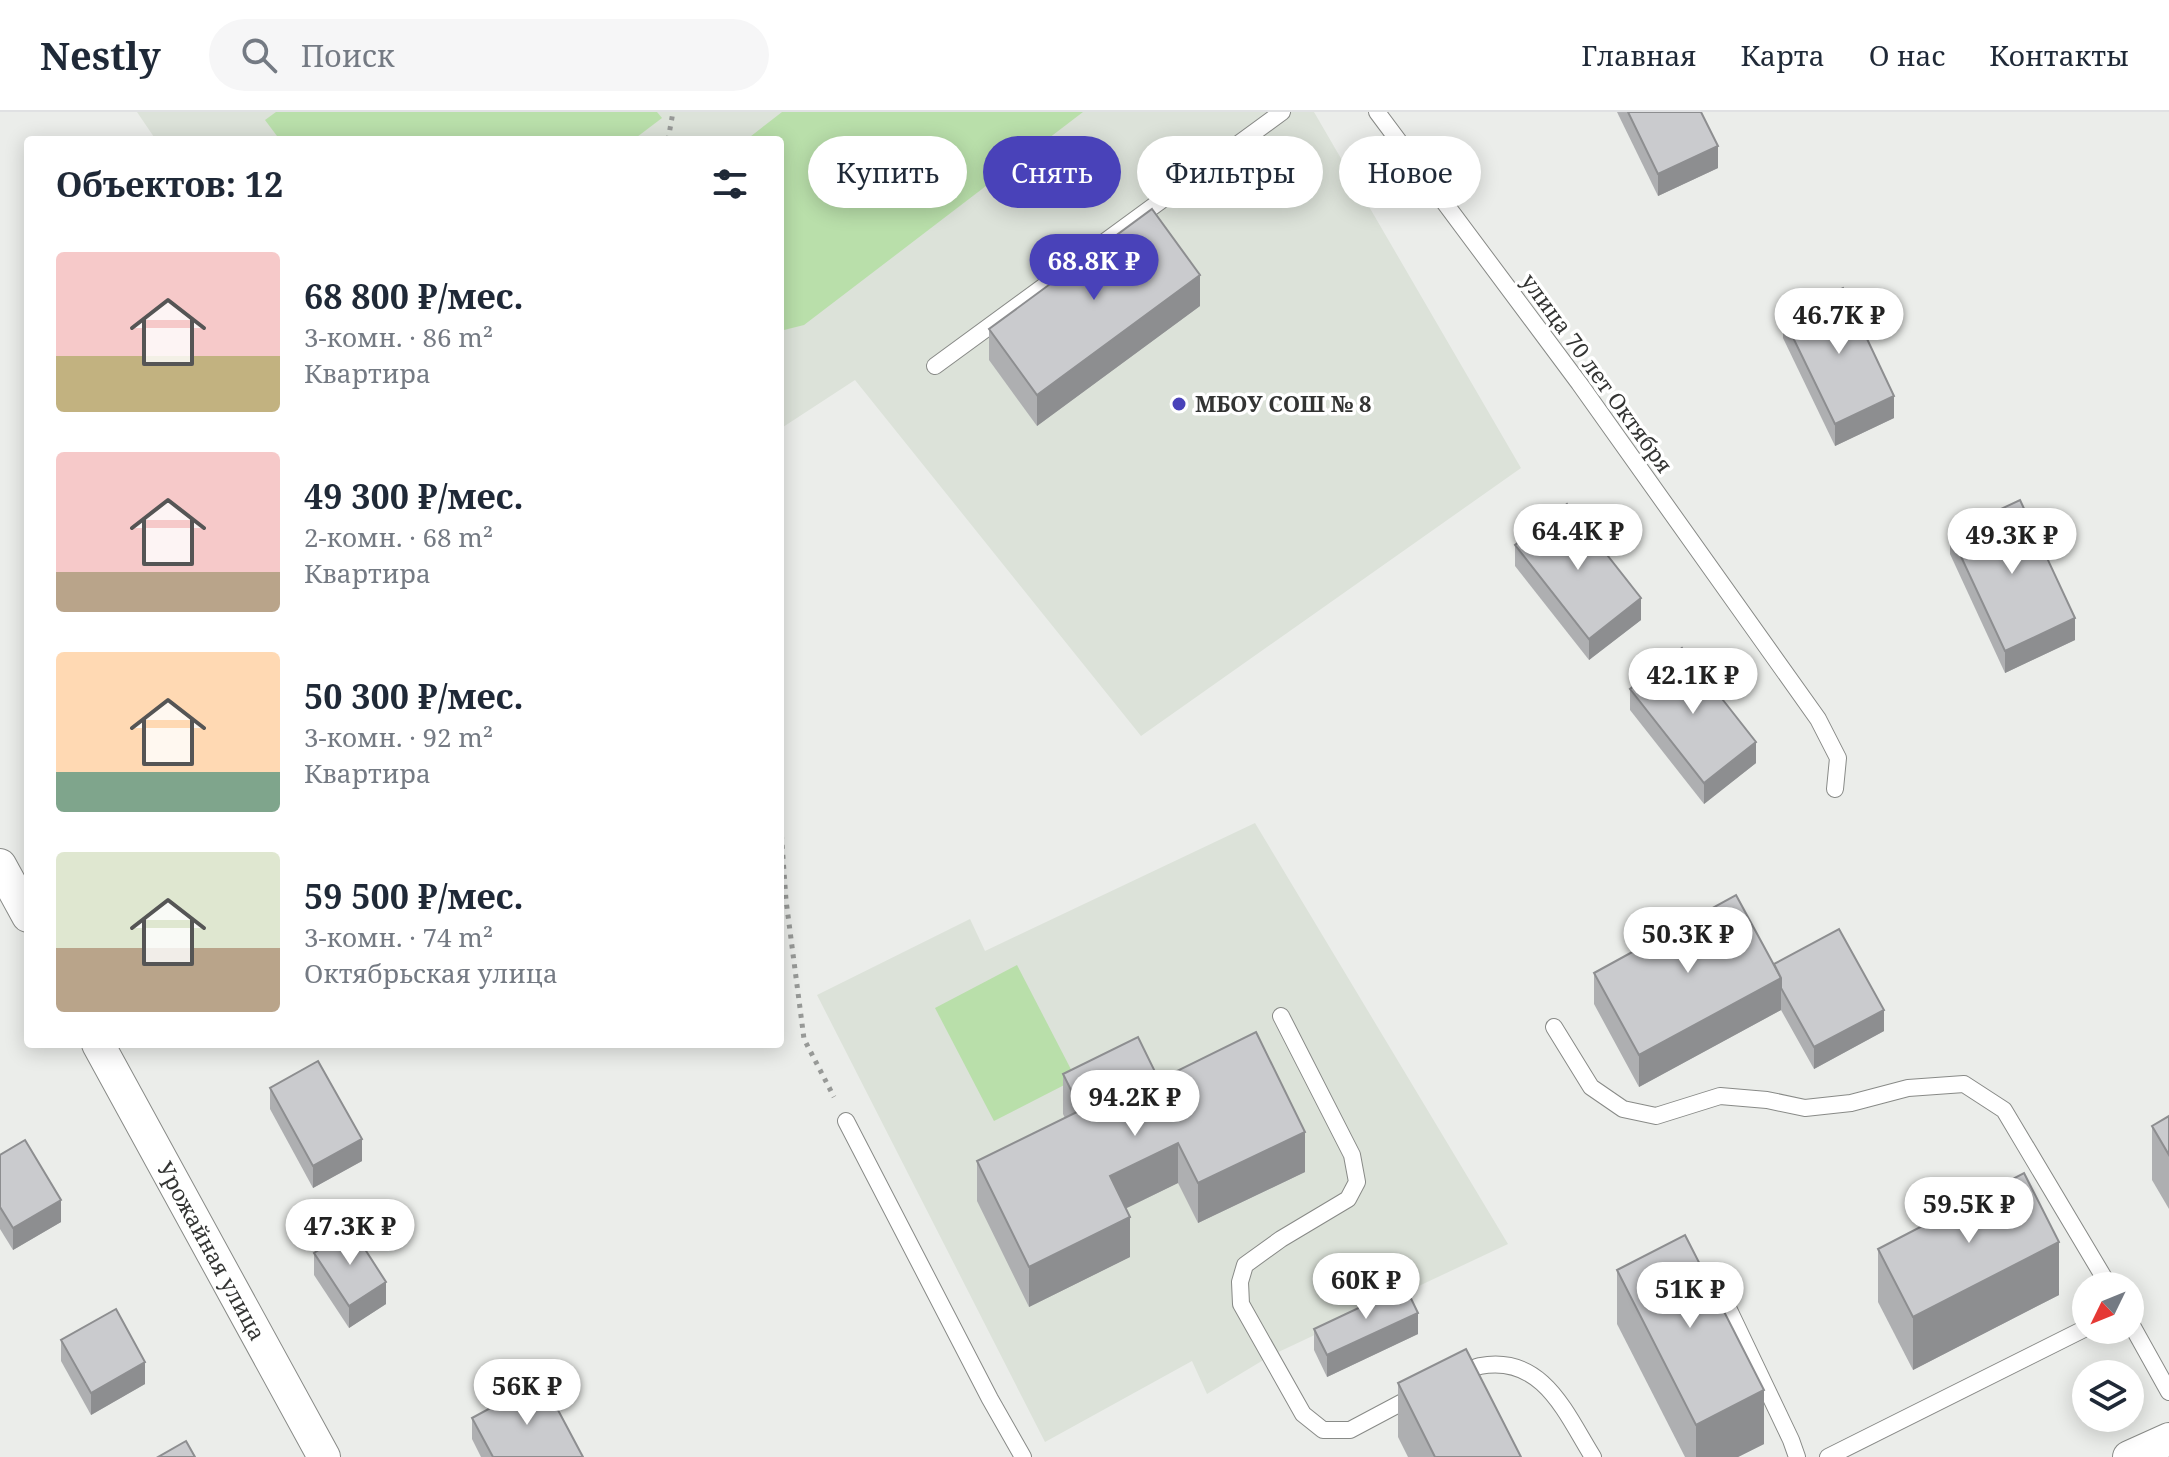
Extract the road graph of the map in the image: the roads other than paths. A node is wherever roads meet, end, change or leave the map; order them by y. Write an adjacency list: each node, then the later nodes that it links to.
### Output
1 (1282, 112): 3 (lane)
2 (1377, 112): 4 (lane, улица 70 лет Октября)
3 (935, 366)
4 (1835, 789)
5 (0, 865): 6 (street)
6 (24, 909)
7 (1281, 1016): 19 (lane)
8 (1554, 1027): 11 (lane)
9 (100, 1048): 17 (street, Урожайная улица)
10 (846, 1121): 18 (lane)
11 (2101, 1272)
12 (1720, 1291): 20 (lane)
13 (2072, 1335): 21 (lane)
14 (2142, 1344): 15 (lane)
15 (2169, 1392)
16 (2169, 1439): 22 (street)
17 (324, 1457)
18 (1023, 1457)
19 (1593, 1457)
20 (1797, 1457)
21 (1828, 1457)
22 (2129, 1457)

